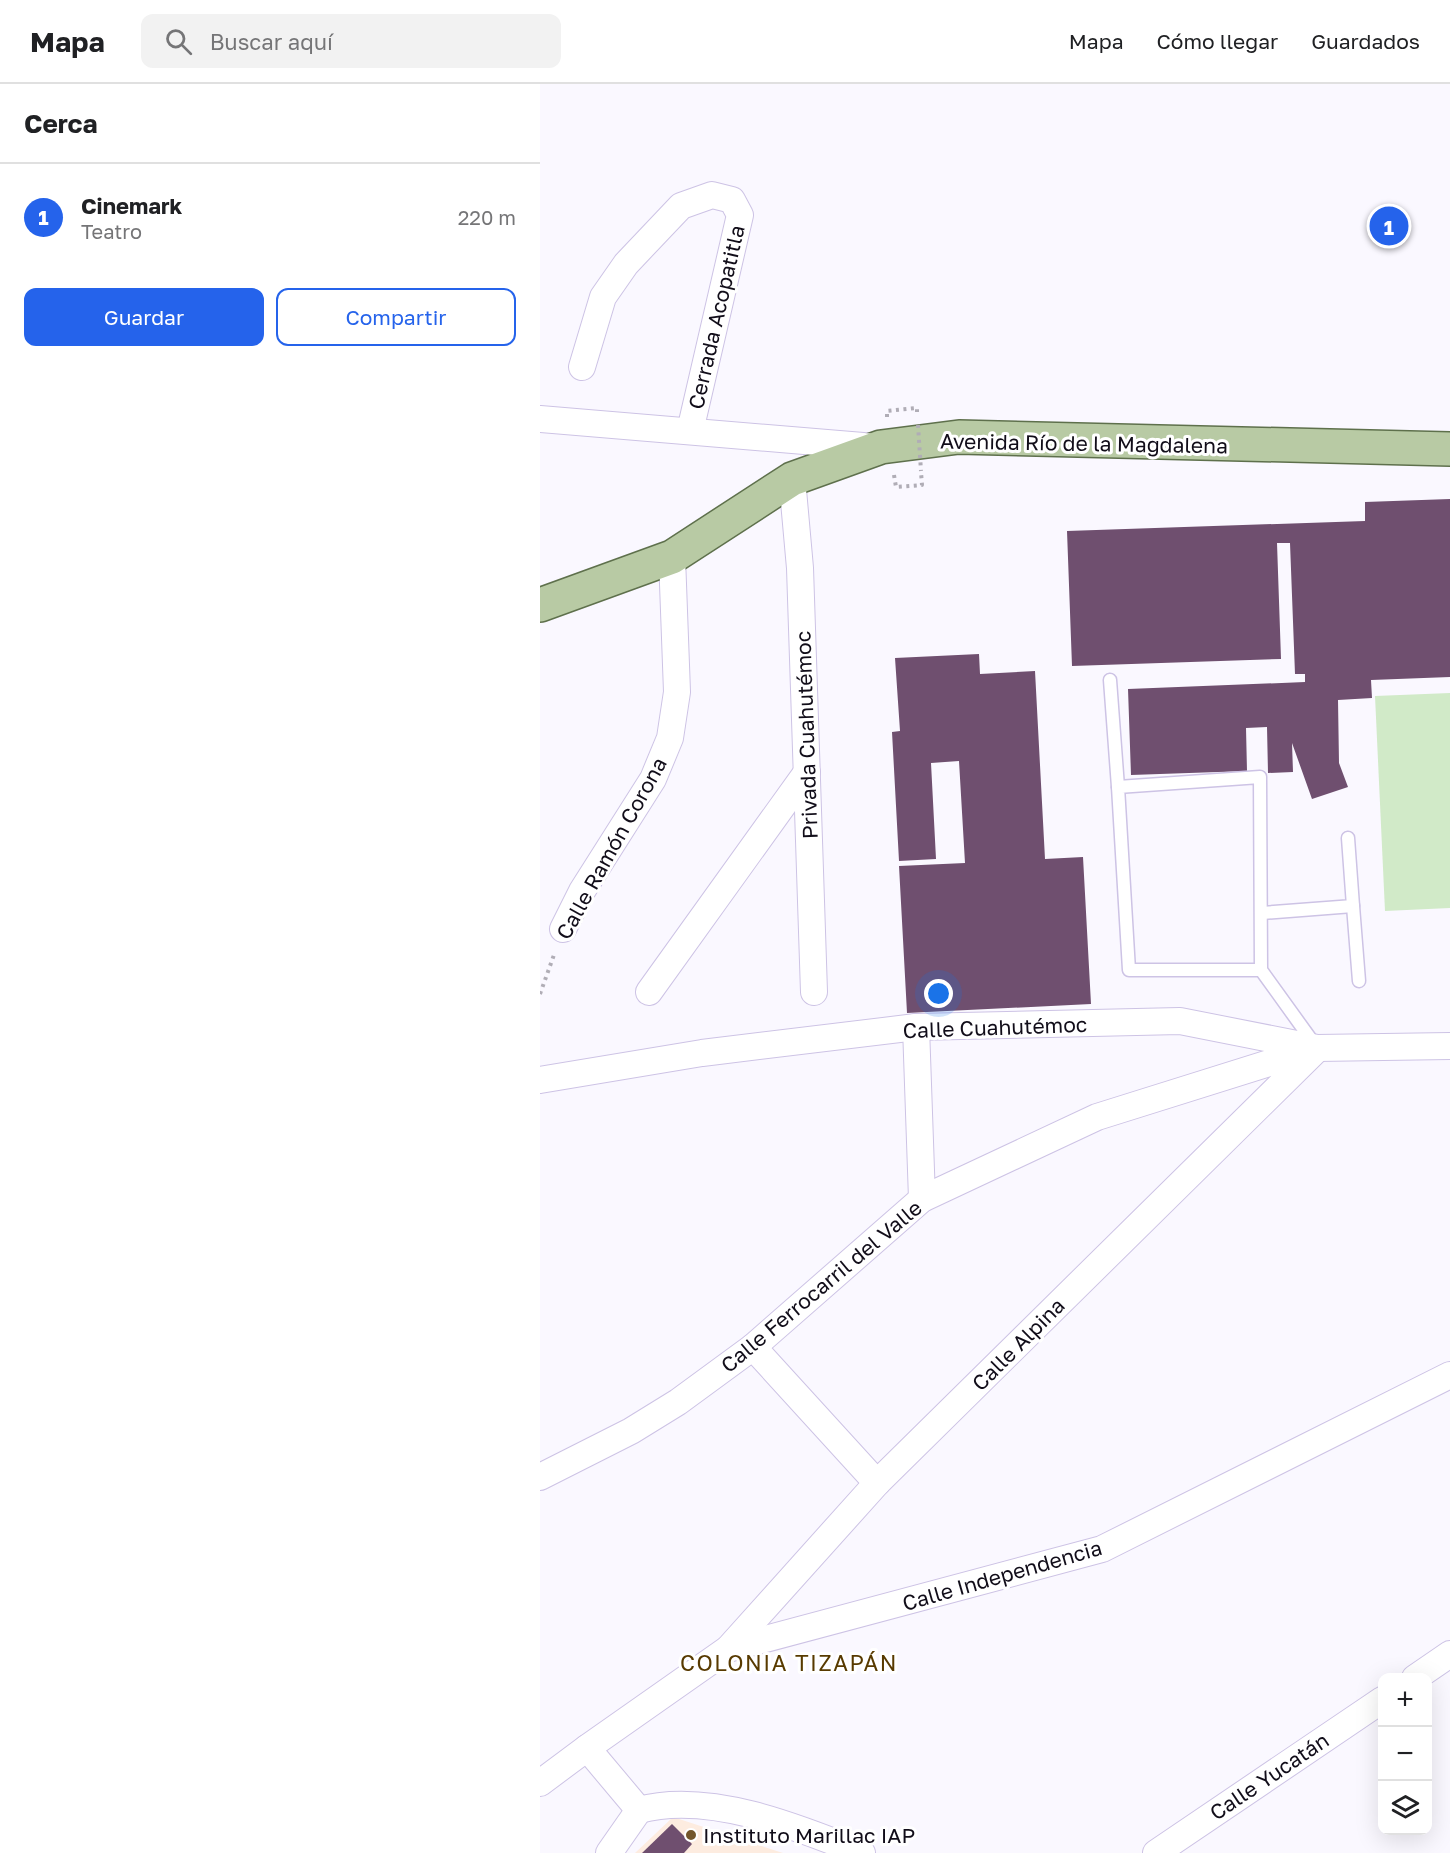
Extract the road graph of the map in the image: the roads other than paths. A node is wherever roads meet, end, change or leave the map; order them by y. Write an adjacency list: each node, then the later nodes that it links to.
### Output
1 (582, 367): 3 (street, Cerrada Acopatitla)
2 (540, 419): 3 (street)
3 (690, 431): 4 (street)
4 (881, 447): 5 (main road, Avenida Río de la Magdalena); 6 (main road, Avenida Río de la Magdalena)
5 (1450, 450)
6 (792, 479): 7 (main road, Avenida Río de la Magdalena); 10 (street, Privada Cuahutémoc)
7 (672, 557): 8 (main road, Avenida Río de la Magdalena); 15 (street, Calle Ramón Corona)
8 (540, 604)
9 (1110, 681): 11 (lane)
10 (807, 772): 18 (street); 19 (street, Privada Cuahutémoc)
11 (1118, 787): 14 (lane); 16 (lane)
12 (1348, 838): 13 (lane)
13 (1353, 906): 14 (lane); 17 (lane)
14 (1262, 913): 16 (lane)
15 (563, 929)
16 (1261, 970): 22 (lane)
17 (1359, 981)
18 (649, 992)
19 (814, 992)
20 (916, 1027): 22 (street, Calle Cuahutémoc); 23 (street, Calle Cuahutémoc); 24 (street)
21 (1450, 1046): 22 (street, Calle Cuahutémoc)
22 (1317, 1048): 24 (street, Calle Ferrocarril del Valle); 28 (street, Calle Alpina)
23 (540, 1080)
24 (922, 1198): 25 (street, Calle Ferrocarril del Valle)
25 (753, 1347): 27 (street, Calle Ferrocarril del Valle); 28 (street)
26 (1450, 1375): 29 (street, Calle Independencia)
27 (540, 1477)
28 (877, 1484): 29 (street, Calle Alpina)
29 (729, 1649): 33 (street, Calle Independencia)
30 (1450, 1654): 31 (street)
31 (1421, 1673)
32 (1378, 1703): 38 (street, Calle Yucatán)
33 (587, 1748): 34 (street, Calle Independencia); 35 (street)
34 (540, 1783)
35 (639, 1810): 36 (street); 37 (street)
36 (609, 1853)
37 (862, 1853)
38 (1156, 1853)

